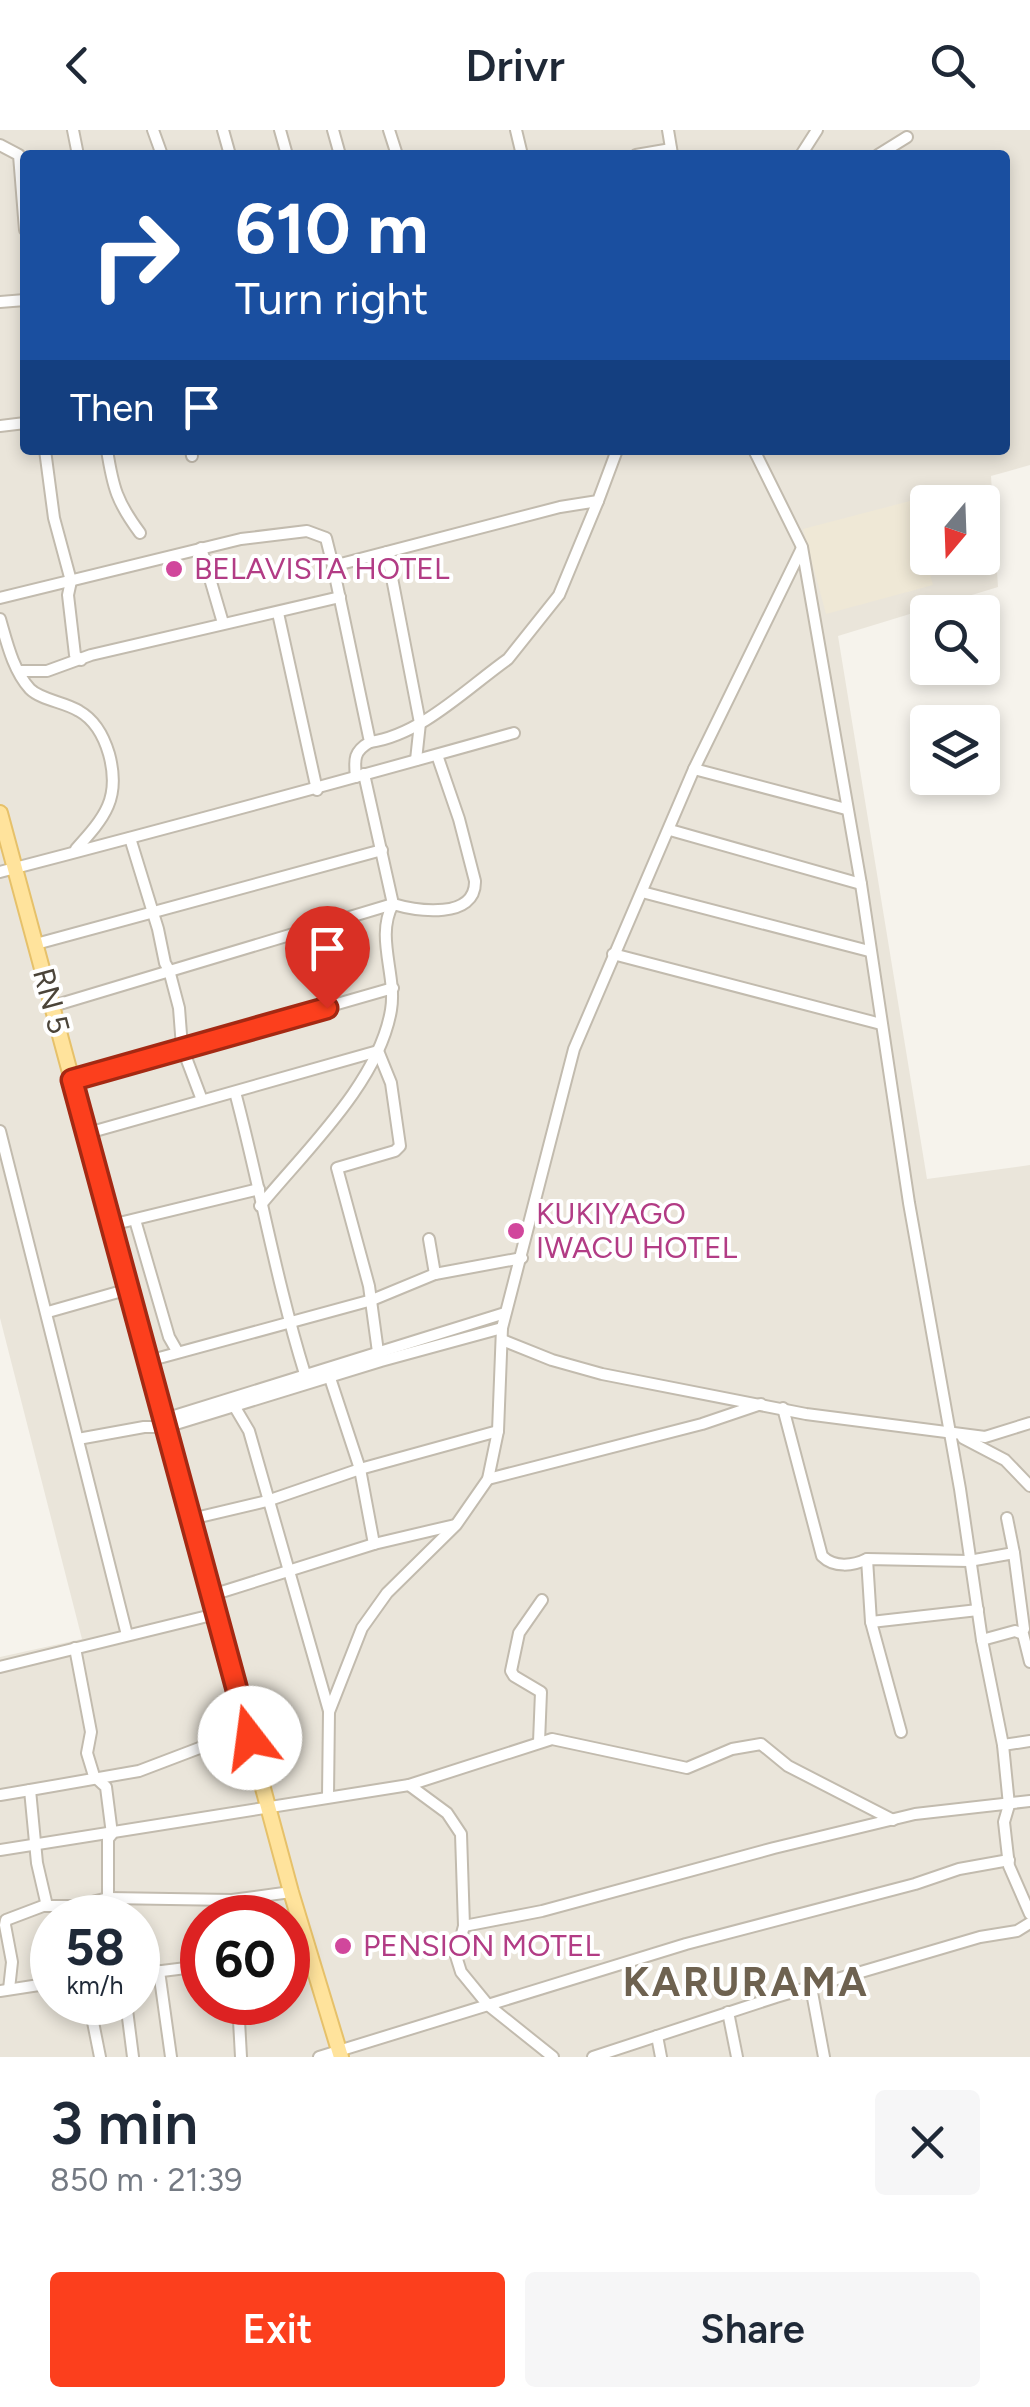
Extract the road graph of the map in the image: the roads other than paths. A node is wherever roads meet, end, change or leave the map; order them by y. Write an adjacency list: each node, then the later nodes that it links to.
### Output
1 (82, 130): 2 (street)
2 (73, 131)
3 (906, 138): 5 (street)
4 (0, 145): 6 (street)
5 (886, 150)
6 (20, 168)
7 (46, 455): 17 (street)
8 (108, 455): 12 (street)
9 (615, 455): 11 (street)
10 (756, 455): 13 (street)
11 (598, 500): 15 (street); 27 (street)
12 (140, 533)
13 (802, 547): 32 (street); 35 (street)
14 (201, 548): 16 (street); 17 (street); 24 (street)
15 (387, 552): 16 (street); 27 (street)
16 (333, 566): 20 (street)
17 (71, 581): 18 (street); 19 (street)
18 (52, 586): 19 (street); 21 (street)
19 (68, 594): 25 (street)
20 (340, 597): 22 (street); 29 (street)
21 (0, 598)
22 (278, 613): 24 (street); 34 (street)
23 (0, 619): 26 (street)
24 (223, 623): 25 (street)
25 (76, 660): 26 (street)
26 (21, 671): 39 (street)
27 (420, 723): 29 (street); 31 (street)
28 (514, 733): 30 (street)
29 (370, 742): 33 (street)
30 (437, 754): 31 (street); 44 (street)
31 (416, 760): 33 (street)
32 (694, 770): 35 (street); 37 (street)
33 (360, 776): 34 (street); 40 (street)
34 (317, 790): 38 (street)
35 (846, 809): 42 (street)
36 (0, 813): 41 (main road, RN 5 / RN 5)
37 (670, 830): 42 (street); 43 (street)
38 (130, 838): 39 (street); 45 (street)
39 (76, 850): 41 (street)
40 (382, 850): 44 (street); 45 (street)
41 (8, 870): 46 (main road, RN 5 / RN 5)
42 (861, 884): 47 (street)
43 (642, 892): 47 (street); 48 (street)
44 (393, 904): 49 (street); 50 (street)
45 (153, 913): 46 (street); 49 (street)
46 (36, 944): 51 (main road, RN 5 / RN 5)
47 (869, 951): 52 (street)
48 (613, 954): 52 (street); 65 (street)
49 (170, 970): 51 (street); 53 (street)
50 (393, 988): 53 (street); 54 (street)
51 (53, 1006): 55 (main road, RN 5 / RN 5)
52 (881, 1024): 84 (street)
53 (182, 1047): 55 (street); 57 (street)
54 (378, 1051): 56 (street); 61 (street); 68 (street)
55 (72, 1080): 59 (main road, RN 5 / RN 5)
56 (234, 1092): 57 (street); 60 (street)
57 (202, 1100): 59 (street)
58 (0, 1131): 69 (street)
59 (88, 1132): 63 (main road, RN 5 / RN 5)
60 (259, 1190): 61 (street); 62 (street)
61 (260, 1206): 71 (street)
62 (135, 1220): 63 (street); 73 (street)
63 (111, 1225): 67 (main road, RN 5 / RN 5)
64 (429, 1239): 66 (street)
65 (522, 1258): 66 (street); 70 (street)
66 (436, 1274): 68 (street)
67 (129, 1289): 69 (street); 75 (main road, RN 5 / RN 5)
68 (372, 1300): 71 (street); 74 (street)
69 (48, 1312): 85 (street)
70 (506, 1314): 72 (street); 74 (street)
71 (290, 1324): 73 (street); 77 (street)
72 (502, 1334): 76 (street); 79 (street); 83 (street)
73 (177, 1351): 75 (street)
74 (378, 1352): 76 (street)
75 (148, 1361): 81 (main road, RN 5 / RN 5)
76 (328, 1372): 77 (street); 78 (street); 86 (street)
77 (306, 1374): 78 (street)
78 (232, 1402): 81 (street); 89 (street)
79 (764, 1404): 80 (street); 87 (street)
80 (783, 1408): 84 (street); 95 (street)
81 (164, 1423): 85 (street); 91 (main road, RN 5 / RN 5)
82 (1030, 1423): 84 (street)
83 (498, 1431): 86 (street); 87 (street)
84 (951, 1433): 88 (street); 96 (street)
85 (78, 1438): 104 (street)
86 (360, 1469): 89 (street); 93 (street)
87 (488, 1479): 92 (street)
88 (1030, 1486)
89 (266, 1501): 91 (street); 97 (street)
90 (1007, 1518): 94 (street)
91 (192, 1519): 98 (main road, RN 5 / RN 5)
92 (456, 1524): 93 (street); 109 (street)
93 (374, 1544): 97 (street)
94 (1014, 1553): 96 (street); 103 (street)
95 (867, 1559): 96 (street); 102 (street)
96 (969, 1561): 100 (street)
97 (287, 1573): 98 (street); 109 (street)
98 (212, 1595): 101 (main road, RN 5 / RN 5)
99 (542, 1600): 113 (street)
100 (978, 1610): 102 (street); 105 (street)
101 (216, 1614): 104 (street); 111 (main road, RN 5 / RN 5)
102 (871, 1622): 110 (street)
103 (1023, 1629): 105 (street); 107 (street)
104 (127, 1635): 106 (street)
105 (982, 1640): 114 (street)
106 (75, 1648): 108 (street); 115 (street)
107 (1030, 1662)
108 (0, 1667)
109 (329, 1712): 119 (street)
110 (901, 1732)
111 (250, 1738): 115 (street); 122 (main road, RN 5 / RN 5)
112 (1030, 1741): 114 (street)
113 (538, 1742): 116 (street); 123 (street)
114 (1003, 1745): 121 (street)
115 (94, 1776): 117 (street); 124 (street)
116 (408, 1785): 119 (street); 135 (street)
117 (30, 1790): 118 (street); 125 (street)
118 (0, 1795)
119 (328, 1796): 122 (street)
120 (1030, 1801): 121 (street)
121 (1010, 1805): 123 (street); 127 (street)
122 (268, 1807): 124 (street); 128 (main road, RN 5 / RN 5)
123 (893, 1820): 135 (street)
124 (112, 1834): 125 (street); 130 (street)
125 (38, 1846): 126 (street); 129 (street)
126 (0, 1850)
127 (1009, 1860): 133 (street); 140 (street)
128 (291, 1892): 131 (street); 146 (main road, RN 5 / RN 5)
129 (44, 1895)
130 (108, 1895)
131 (269, 1895)
132 (30, 1912): 139 (street)
133 (1030, 1914)
134 (1030, 1923): 138 (street)
135 (464, 1926): 140 (street)
136 (160, 1977): 149 (street)
137 (30, 1986): 139 (street)
138 (812, 1988): 141 (street); 156 (street)
139 (4, 1990)
140 (488, 2005): 146 (street); 152 (street)
141 (728, 2012): 145 (street); 155 (street)
142 (94, 2025): 147 (street)
143 (129, 2025): 148 (street)
144 (239, 2025): 150 (street)
145 (656, 2036): 153 (street); 154 (street)
146 (340, 2054): 151 (street)
147 (100, 2057)
148 (133, 2057)
149 (171, 2057)
150 (241, 2057)
151 (319, 2057)
152 (553, 2057)
153 (593, 2057)
154 (661, 2057)
155 (737, 2057)
156 (824, 2057)

